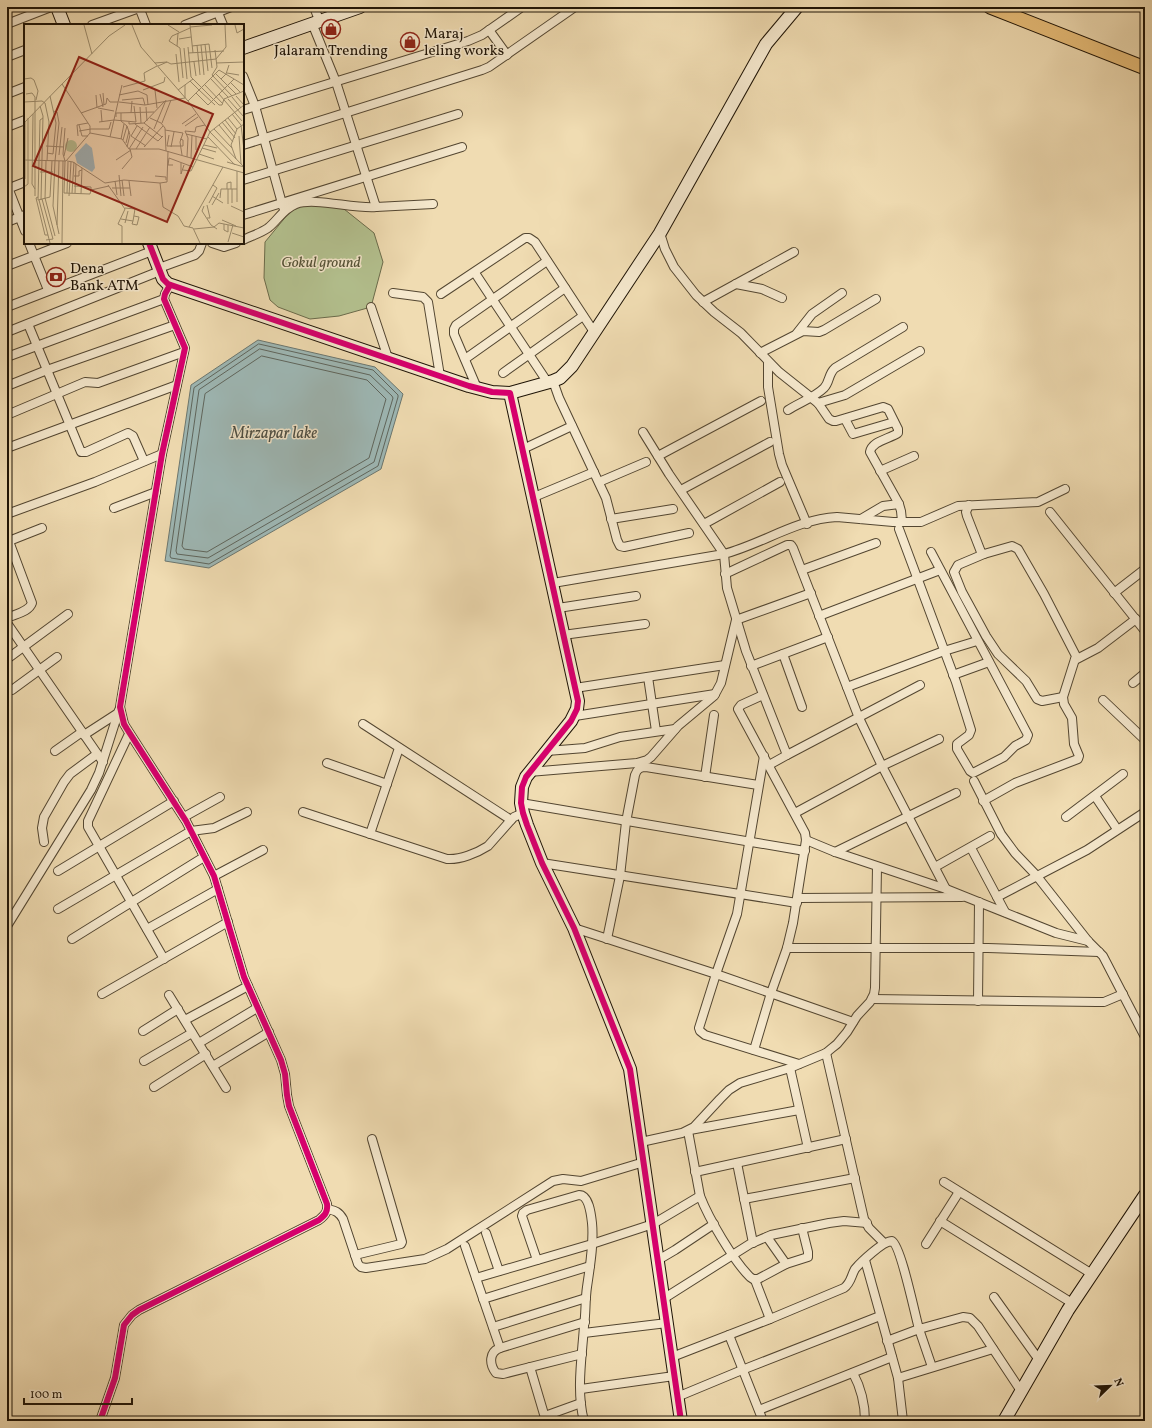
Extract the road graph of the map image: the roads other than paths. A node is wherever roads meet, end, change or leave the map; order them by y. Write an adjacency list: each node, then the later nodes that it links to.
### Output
1 (51, 7): 13 (street)
2 (57, 7): 14 (street)
3 (140, 7): 15 (street); 16 (street)
4 (231, 7): 11 (street)
5 (314, 7): 12 (street)
6 (360, 7): 12 (street)
7 (522, 7): 19 (street)
8 (575, 7): 22 (street)
9 (797, 7): 51 (street)
10 (990, 7): 24 (main road)
11 (217, 10): 17 (street); 18 (street)
12 (316, 22): 20 (street); 26 (street)
13 (7, 24)
14 (64, 24)
15 (95, 24)
16 (146, 24)
17 (187, 24)
18 (223, 24)
19 (489, 30): 22 (street); 26 (street)
20 (244, 48)
21 (24, 50): 23 (street)
22 (507, 55): 31 (street)
23 (7, 57)
24 (1145, 68)
25 (244, 78): 29 (street)
26 (336, 82): 29 (street); 31 (street)
27 (24, 87): 28 (street)
28 (7, 94)
29 (255, 106): 30 (street); 35 (street)
30 (244, 110)
31 (346, 113): 35 (street); 37 (street)
32 (458, 114): 37 (street)
33 (24, 120): 34 (street)
34 (7, 127)
35 (263, 139): 36 (street); 39 (street)
36 (244, 145)
37 (356, 145): 39 (street); 40 (street)
38 (462, 147): 40 (street)
39 (272, 171): 41 (street); 46 (street)
40 (366, 177): 45 (street); 46 (street)
41 (244, 180)
42 (24, 182): 43 (street)
43 (7, 187): 48 (street)
44 (432, 204): 45 (street)
45 (376, 206): 46 (street)
46 (283, 207): 47 (street); 52 (street)
47 (244, 215)
48 (22, 216): 49 (street); 50 (street)
49 (7, 222)
50 (24, 226)
51 (660, 233): 76 (street); 85 (street)
52 (244, 240)
53 (30, 244): 60 (street)
54 (64, 244): 60 (street)
55 (202, 244): 63 (street)
56 (215, 244): 57 (street)
57 (233, 244)
58 (150, 247): 63 (street); 68 (street)
59 (794, 252): 65 (street)
60 (34, 256): 62 (street); 68 (street)
61 (547, 261): 64 (street); 67 (street); 74 (street)
62 (7, 266)
63 (159, 270): 66 (street); 80 (street)
64 (475, 272): 71 (street); 74 (street)
65 (736, 284): 72 (street); 76 (street)
66 (170, 285): 73 (street); 93 (street)
67 (565, 288): 79 (street); 82 (street)
68 (48, 290): 77 (street)
69 (393, 293): 98 (street)
70 (842, 293): 86 (street)
71 (441, 294)
72 (782, 298)
73 (164, 299): 81 (street); 87 (street)
74 (493, 299): 82 (street); 94 (street)
75 (876, 299): 86 (street)
76 (703, 302): 90 (street)
77 (7, 307)
78 (371, 307): 93 (street)
79 (584, 316): 85 (street); 91 (street)
80 (28, 324): 84 (street); 87 (street)
81 (175, 325): 89 (street); 96 (street)
82 (511, 326): 91 (street); 94 (street)
83 (903, 327): 105 (street)
84 (7, 332)
85 (594, 332): 99 (street)
86 (797, 334): 90 (street)
87 (36, 345): 92 (street); 96 (street)
88 (920, 351): 107 (street)
89 (184, 352): 100 (street); 104 (street)
90 (760, 353): 95 (street)
91 (529, 355): 97 (street); 99 (street)
92 (7, 357)
93 (388, 358): 98 (street)
94 (465, 360): 102 (street)
95 (768, 363): 105 (street); 140 (street)
96 (47, 370): 101 (street); 104 (street)
97 (503, 373)
98 (440, 376): 102 (street)
99 (551, 382): 103 (street); 113 (street)
100 (177, 385): 112 (street); 118 (street)
101 (7, 386)
102 (473, 387): 103 (street)
103 (510, 393): 117 (street)
104 (57, 394): 109 (street); 112 (street)
105 (810, 397): 107 (street); 108 (street)
106 (761, 401): 119 (street)
107 (818, 403): 110 (street)
108 (788, 410)
109 (7, 415)
110 (844, 419): 111 (street); 111 (street)
111 (894, 422): 123 (street)
112 (69, 424): 116 (street); 121 (street)
113 (572, 426): 117 (street); 124 (street)
114 (644, 432): 119 (street)
115 (770, 442): 128 (street)
116 (7, 448)
117 (523, 449): 130 (street)
118 (162, 454): 121 (street); 129 (street)
119 (658, 456): 128 (street)
120 (914, 456): 123 (street)
121 (144, 461): 136 (street)
122 (646, 462): 125 (street)
123 (880, 471): 131 (street)
124 (594, 472): 125 (street); 130 (street)
125 (599, 482): 137 (street)
126 (780, 482): 139 (street)
127 (1065, 489): 132 (street)
128 (681, 490): 139 (street)
129 (156, 492): 133 (street); 193 (street)
130 (534, 497): 154 (street)
131 (899, 504): 138 (street); 141 (street)
132 (969, 505): 141 (street); 148 (street)
133 (114, 508)
134 (673, 509): 137 (street)
135 (1050, 512): 155 (street)
136 (7, 514)
137 (612, 519): 143 (street)
138 (860, 519): 140 (street); 141 (street)
139 (704, 524): 147 (street)
140 (807, 524): 147 (street)
141 (900, 525): 153 (street)
142 (42, 528): 144 (street)
143 (689, 533)
144 (8, 539): 161 (street)
145 (876, 543): 150 (street)
146 (931, 552): 151 (street)
147 (724, 554): 152 (street); 154 (street)
148 (984, 554): 174 (street); 189 (street)
149 (1145, 569): 155 (street)
150 (802, 570): 152 (street); 156 (street)
151 (940, 570): 153 (street); 168 (street)
152 (725, 574): 162 (street)
153 (918, 579): 160 (street); 170 (street)
154 (553, 583): 158 (street)
155 (1114, 592): 165 (street)
156 (811, 593): 160 (street); 162 (street)
157 (636, 596): 158 (street)
158 (558, 608): 166 (street)
159 (68, 614): 169 (street)
160 (819, 616): 167 (street)
161 (7, 618)
162 (736, 620): 176 (street); 177 (street)
163 (7, 623): 169 (street)
164 (645, 624): 166 (street)
165 (1142, 624): 174 (street)
166 (563, 636): 185 (street)
167 (828, 638): 171 (street); 184 (street)
168 (977, 640): 170 (street); 175 (street)
169 (23, 647): 173 (street); 178 (street)
170 (944, 651): 180 (street); 184 (street)
171 (783, 654): 177 (street); 192 (street)
172 (57, 656): 178 (street)
173 (7, 658)
174 (1075, 660): 189 (street)
175 (989, 662): 180 (street); 180 (street)
176 (725, 665): 181 (street); 187 (street)
177 (751, 666): 188 (street)
178 (39, 670): 186 (street); 200 (street)
179 (1145, 673): 182 (street)
180 (953, 675)
181 (648, 677): 185 (street); 191 (street)
182 (1133, 683)
183 (920, 685): 196 (street)
184 (847, 687): 196 (street)
185 (575, 688): 195 (street)
186 (12, 690)
187 (715, 694): 191 (street); 198 (street)
188 (763, 695): 208 (street); 209 (street)
189 (1063, 697): 224 (street)
190 (1103, 700): 203 (street)
191 (652, 704): 195 (street); 199 (street)
192 (802, 707)
193 (119, 710): 200 (street); 201 (street); 210 (street)
194 (714, 715): 216 (street)
195 (575, 716): 206 (street)
196 (859, 718): 209 (street); 213 (street)
197 (363, 724): 204 (street)
198 (675, 729): 199 (street); 214 (street)
199 (656, 731): 206 (street)
200 (83, 733): 205 (street); 207 (street)
201 (129, 734): 223 (street); 242 (street)
202 (939, 739): 213 (street)
203 (1145, 740)
204 (400, 748): 218 (street); 233 (street)
205 (55, 751)
206 (547, 751): 214 (street)
207 (97, 754): 210 (street); 241 (street)
208 (764, 756): 212 (street); 219 (street)
209 (787, 756): 212 (street)
210 (103, 762): 268 (street)
211 (327, 763): 218 (street)
212 (769, 765): 229 (street)
213 (882, 766): 229 (street); 230 (street)
214 (529, 772): 225 (street)
215 (1124, 774): 221 (street)
216 (705, 777): 219 (street); 234 (street)
217 (974, 781): 224 (street)
218 (387, 784): 237 (street)
219 (758, 785): 240 (street)
220 (956, 793): 230 (street)
221 (1095, 796): 232 (street); 235 (street)
222 (220, 797): 231 (street)
223 (174, 801): 231 (street); 242 (street)
224 (983, 801): 252 (street)
225 (522, 808): 233 (street); 234 (street); 248 (street)
226 (247, 812): 236 (street)
227 (303, 812): 237 (street)
228 (1145, 812): 235 (street)
229 (795, 813): 239 (street)
230 (909, 816): 246 (street); 250 (street)
231 (184, 817): 236 (street)
232 (1066, 817)
233 (511, 820): 237 (street)
234 (626, 822): 240 (street); 255 (street)
235 (1117, 829): 252 (street)
236 (191, 831): 247 (street); 253 (street)
237 (370, 834)
238 (990, 836): 243 (street)
239 (806, 840): 245 (street); 246 (street)
240 (749, 841): 245 (street); 258 (street)
241 (44, 842)
242 (99, 847): 251 (street); 253 (street)
243 (971, 848): 250 (street); 261 (street)
244 (263, 850): 254 (street)
245 (805, 851): 262 (street)
246 (835, 852): 249 (street)
247 (204, 857): 254 (street); 263 (street)
248 (542, 863): 255 (street); 269 (street)
249 (878, 867): 257 (street); 259 (street)
250 (935, 867): 257 (street)
251 (58, 871)
252 (1036, 875): 261 (street); 273 (street)
253 (116, 876): 263 (street); 265 (street)
254 (214, 876): 256 (street)
255 (620, 876): 258 (street); 272 (street)
256 (218, 889): 267 (street); 270 (street)
257 (946, 889): 260 (street)
258 (740, 894): 262 (street); 279 (street)
259 (877, 897): 260 (street); 262 (street); 276 (street)
260 (966, 897): 264 (street)
261 (997, 897): 266 (street)
262 (798, 901): 274 (street)
263 (131, 902): 270 (street); 271 (street)
264 (979, 902): 266 (street); 275 (street)
265 (58, 908)
266 (1005, 912): 273 (street)
267 (228, 922): 278 (street); 280 (street)
268 (7, 926)
269 (574, 928): 272 (street); 309 (street)
270 (147, 929): 278 (street)
271 (72, 939)
272 (607, 939): 279 (street)
273 (1088, 941): 277 (street)
274 (787, 948): 276 (street); 281 (street)
275 (978, 948): 276 (street); 277 (street); 286 (street)
276 (877, 949): 285 (street)
277 (1099, 952): 283 (street)
278 (164, 959): 282 (street)
279 (716, 974): 281 (street); 296 (street)
280 (248, 986): 287 (street); 289 (street)
281 (771, 993): 290 (street); 296 (street)
282 (102, 994)
283 (1123, 994): 286 (street); 294 (street)
284 (169, 995): 288 (street)
285 (872, 998): 286 (street); 290 (street)
286 (978, 1001)
287 (257, 1008): 292 (street); 295 (street)
288 (178, 1009): 289 (street); 291 (street)
289 (185, 1020): 293 (street)
290 (852, 1022): 297 (street)
291 (143, 1031)
292 (269, 1032): 301 (street); 320 (street)
293 (192, 1033): 295 (street); 299 (street)
294 (1145, 1037)
295 (199, 1043): 298 (street)
296 (754, 1050): 300 (street)
297 (826, 1053): 300 (street); 308 (street)
298 (206, 1054): 301 (street); 303 (street)
299 (144, 1061)
300 (799, 1064): 302 (street)
301 (213, 1066): 304 (street)
302 (790, 1068): 305 (street); 306 (street)
303 (154, 1086)
304 (226, 1088)
305 (799, 1110): 306 (street); 310 (street)
306 (688, 1131): 309 (street); 313 (street)
307 (372, 1139): 333 (street)
308 (846, 1140): 310 (street); 314 (street)
309 (641, 1142): 311 (street)
310 (808, 1148): 312 (street)
311 (644, 1162): 323 (street); 333 (street)
312 (737, 1162): 313 (street); 319 (street)
313 (695, 1172): 318 (street)
314 (855, 1178): 319 (street); 322 (street)
315 (944, 1182): 316 (street)
316 (959, 1192): 321 (street); 341 (street)
317 (1145, 1195): 341 (street)
318 (700, 1196): 323 (street); 324 (street)
319 (744, 1199): 328 (street)
320 (328, 1209): 333 (street); 376 (street)
321 (940, 1221): 331 (street); 348 (street)
322 (866, 1223): 325 (street); 330 (street)
323 (652, 1224): 329 (street); 336 (street)
324 (714, 1224): 334 (street); 336 (street)
325 (802, 1228): 327 (street); 338 (street)
326 (486, 1233): 340 (street)
327 (767, 1237): 328 (street); 338 (street)
328 (753, 1243): 334 (street)
329 (592, 1244): 335 (street); 335 (street); 339 (street)
330 (884, 1244): 337 (street); 354 (street)
331 (926, 1244)
332 (465, 1246): 342 (street)
333 (355, 1255)
334 (733, 1255): 343 (street); 347 (street)
335 (537, 1260): 340 (street)
336 (658, 1260): 347 (street)
337 (865, 1260): 349 (street); 350 (street)
338 (786, 1264): 343 (street)
339 (590, 1266): 345 (street); 346 (street)
340 (499, 1271): 342 (street)
341 (1092, 1274): 348 (street)
342 (476, 1278): 346 (street)
343 (755, 1280): 350 (street)
344 (994, 1297): 363 (street)
345 (586, 1298): 351 (street); 353 (street)
346 (483, 1299): 353 (street)
347 (663, 1299): 352 (street)
348 (1072, 1303): 363 (street)
349 (880, 1316): 357 (street); 366 (street)
350 (770, 1319): 356 (street)
351 (585, 1322): 355 (street); 358 (street)
352 (667, 1323): 355 (street); 361 (street)
353 (492, 1326): 358 (street)
354 (919, 1329): 357 (street); 359 (street); 365 (street)
355 (584, 1332): 360 (street)
356 (729, 1335): 361 (street); 366 (street)
357 (887, 1340): 362 (street)
358 (500, 1348): 364 (street)
359 (993, 1349): 365 (street); 371 (street)
360 (582, 1354): 364 (street); 370 (street)
361 (672, 1357): 368 (street)
362 (892, 1357): 367 (street); 369 (street)
363 (1039, 1360): 371 (street)
364 (530, 1367): 375 (street)
365 (932, 1368): 369 (street)
366 (742, 1370): 372 (street); 374 (street)
367 (853, 1372): 374 (street); 380 (street)
368 (674, 1376): 370 (street); 372 (street)
369 (898, 1378): 381 (street)
370 (581, 1389): 373 (street)
371 (1021, 1391): 382 (street)
372 (677, 1397): 378 (street)
373 (581, 1403): 375 (street); 377 (street)
374 (759, 1410): 379 (street)
375 (545, 1418)
376 (100, 1421)
377 (584, 1421)
378 (681, 1421)
379 (763, 1421)
380 (865, 1421)
381 (903, 1421)
382 (1004, 1421)

